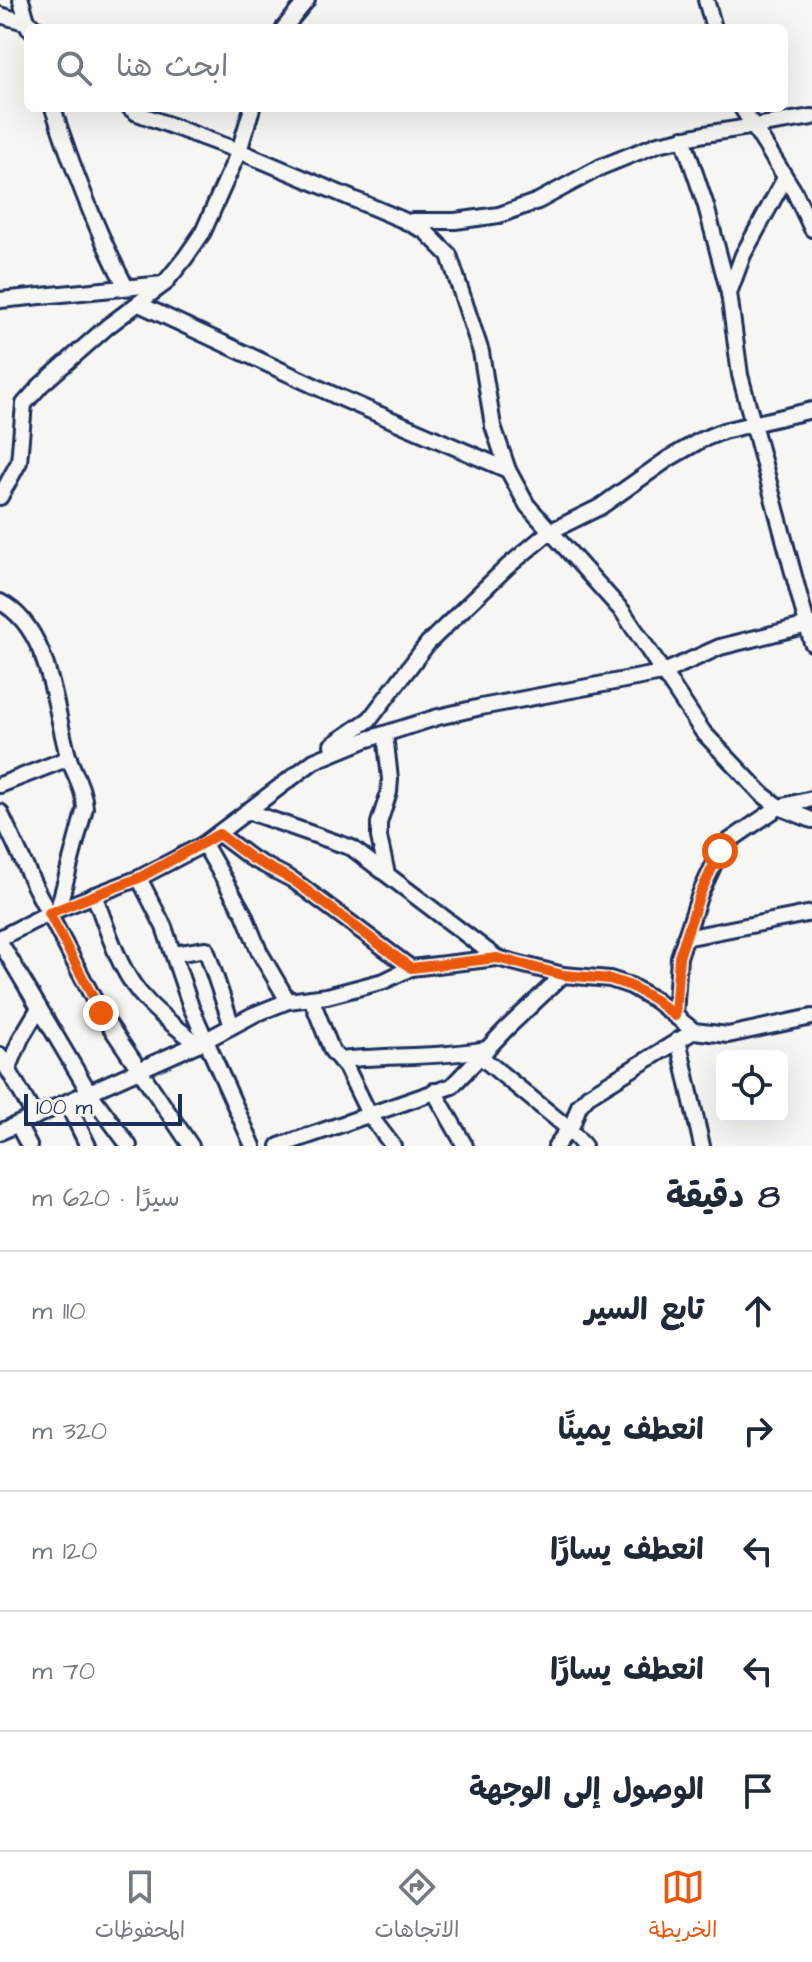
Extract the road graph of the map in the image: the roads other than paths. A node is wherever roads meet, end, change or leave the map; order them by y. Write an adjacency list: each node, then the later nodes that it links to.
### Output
1 (21, 0): 6 (street)
2 (307, 0): 7 (street)
3 (706, 0): 8 (street)
4 (0, 15): 5 (street)
5 (25, 24)
6 (30, 24)
7 (287, 24)
8 (713, 24)
9 (54, 112): 21 (street)
10 (136, 112): 16 (street)
11 (251, 112): 16 (street)
12 (744, 112): 14 (street)
13 (812, 117): 14 (street)
14 (752, 126): 15 (street); 17 (street)
15 (683, 138): 18 (street); 22 (street)
16 (239, 151): 18 (street); 20 (street)
17 (785, 178): 19 (street); 22 (street)
18 (403, 220): 27 (street)
19 (812, 229)
20 (164, 284): 21 (street); 24 (street)
21 (126, 287): 23 (street)
22 (729, 293): 26 (street)
23 (0, 300)
24 (139, 304): 27 (street); 28 (street)
25 (812, 410): 26 (street)
26 (752, 425): 29 (street); 31 (street)
27 (508, 470): 29 (street)
28 (0, 497)
29 (549, 532): 33 (street); 36 (street)
30 (0, 602): 35 (street)
31 (810, 625): 32 (street); 33 (street)
32 (812, 643)
33 (662, 673): 34 (street); 39 (street)
34 (385, 734): 36 (street); 45 (street)
35 (69, 758): 37 (street); 48 (street)
36 (314, 761): 40 (street)
37 (0, 785)
38 (812, 799): 39 (street)
39 (779, 807): 42 (street); 50 (street)
40 (247, 811): 43 (street); 45 (street)
41 (0, 812): 48 (street)
42 (812, 820)
43 (219, 834): 44 (street); 54 (street)
44 (204, 844): 46 (street); 57 (street)
45 (387, 875): 53 (street)
46 (139, 878): 47 (street); 52 (street)
47 (94, 895): 48 (street); 64 (street)
48 (54, 911): 51 (street); 69 (street)
49 (812, 913): 50 (street)
50 (685, 938): 59 (street)
51 (0, 940): 58 (street)
52 (174, 954): 61 (street); 64 (street)
53 (497, 958): 54 (street); 55 (street)
54 (411, 968): 56 (street)
55 (563, 975): 59 (street); 65 (street)
56 (311, 998): 57 (street); 67 (street)
57 (288, 1001): 61 (street)
58 (39, 1008): 68 (street); 71 (street)
59 (675, 1016): 62 (street)
60 (812, 1017): 62 (street)
61 (232, 1026): 64 (street)
62 (694, 1031): 63 (street)
63 (678, 1040): 76 (street); 89 (street)
64 (202, 1042): 69 (street); 83 (street)
65 (484, 1053): 67 (street); 70 (street); 76 (street)
66 (0, 1055): 68 (street)
67 (340, 1060): 73 (street)
68 (8, 1070): 74 (street)
69 (137, 1070): 71 (street); 82 (street)
70 (434, 1091): 73 (street); 86 (street)
71 (89, 1092): 72 (street); 81 (street)
72 (67, 1103): 74 (street); 80 (street)
73 (370, 1116): 78 (street); 85 (street)
74 (35, 1117): 75 (street)
75 (18, 1125): 77 (street); 79 (street)
76 (569, 1129): 87 (street); 88 (street)
77 (0, 1132)
78 (319, 1140): 84 (street)
79 (29, 1146)
80 (88, 1146)
81 (129, 1146)
82 (191, 1146)
83 (253, 1146)
84 (279, 1146)
85 (393, 1146)
86 (465, 1146)
87 (556, 1146)
88 (584, 1146)
89 (702, 1146)

